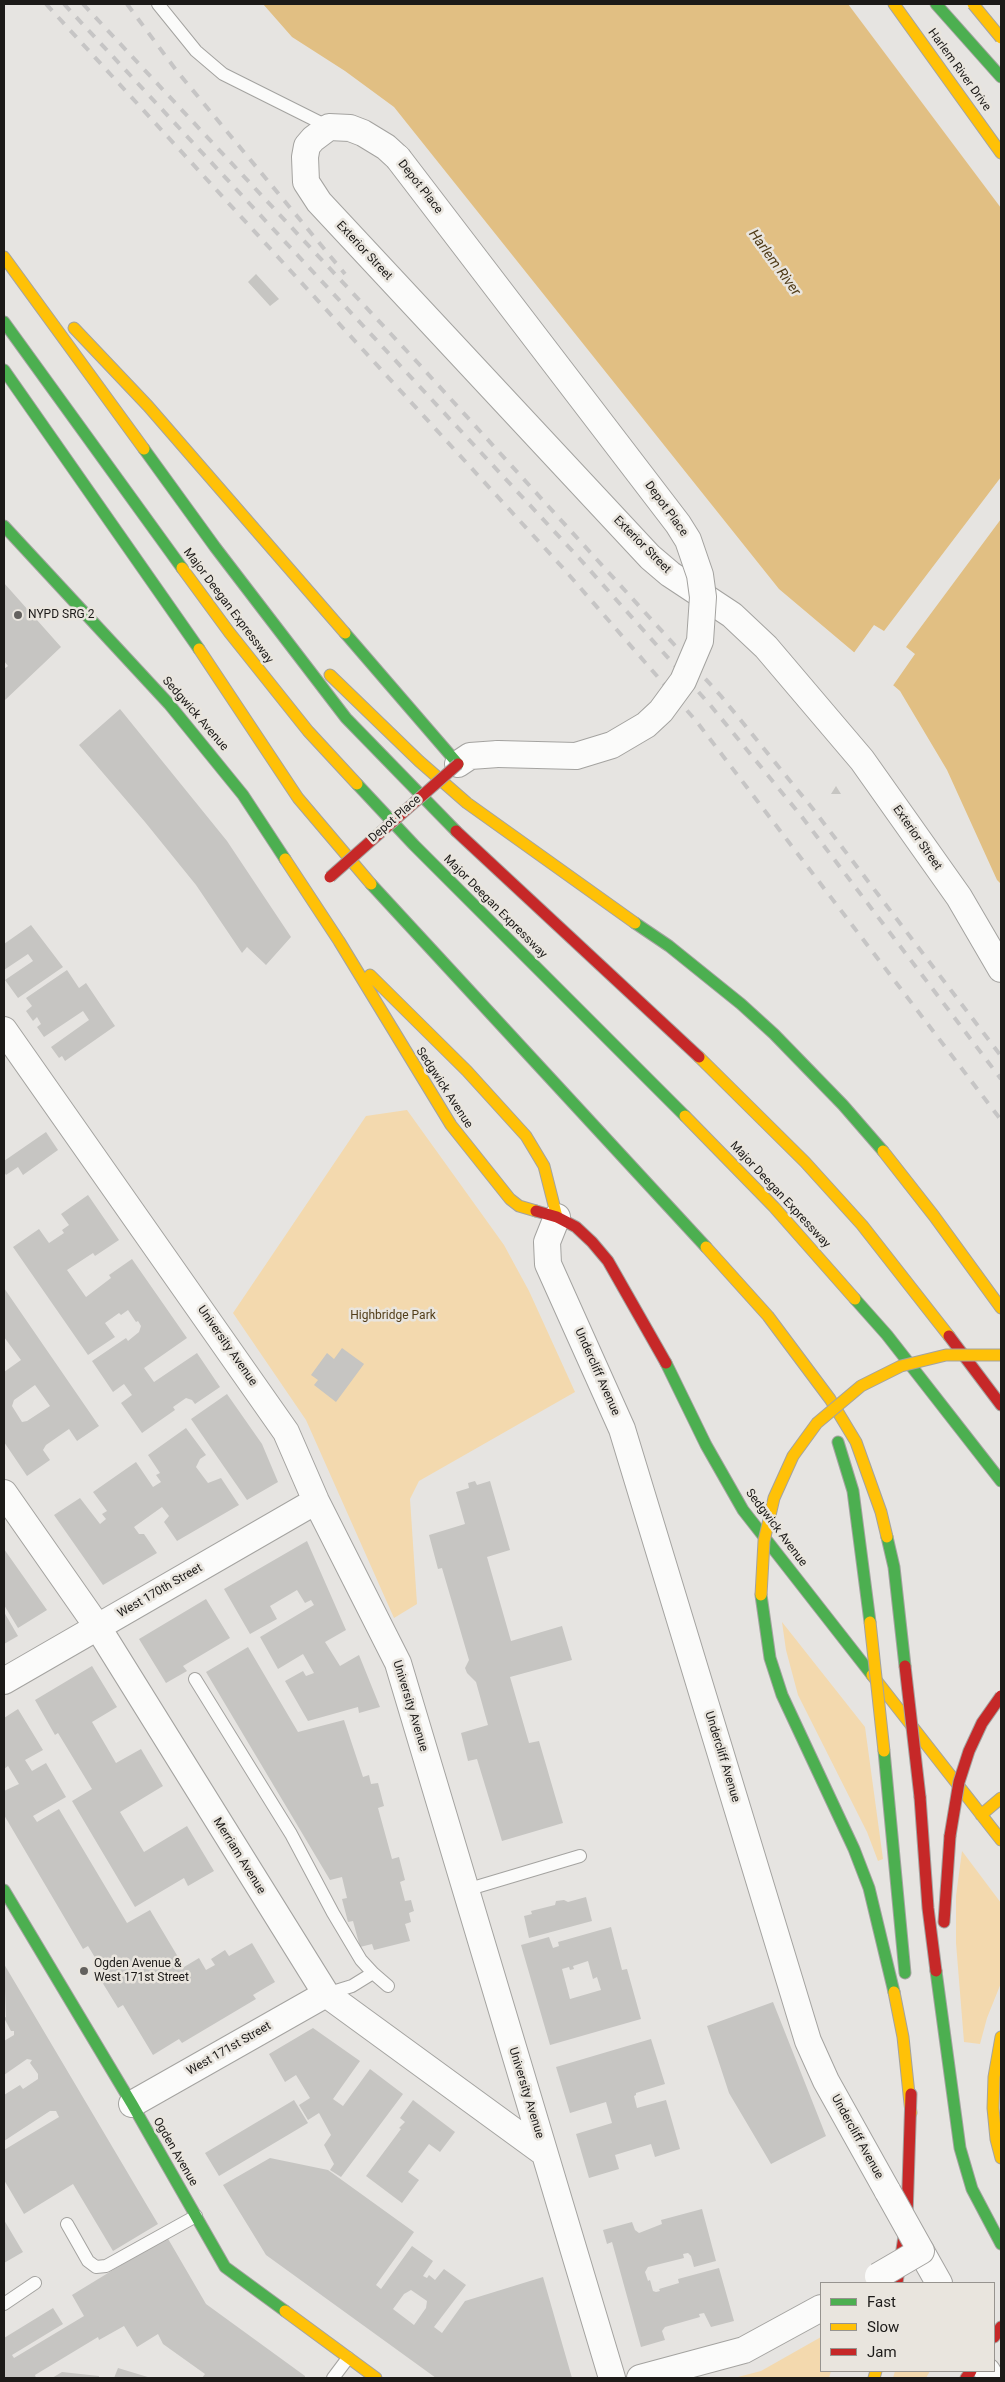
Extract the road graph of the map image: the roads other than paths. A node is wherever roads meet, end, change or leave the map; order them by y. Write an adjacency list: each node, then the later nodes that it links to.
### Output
1 (158, 4): 8 (lane)
2 (894, 4): 9 (main road, Harlem River Drive)
3 (936, 4): 7 (main road)
4 (973, 4): 6 (main road, bridge)
5 (985, 4): 6 (main road)
6 (1001, 39)
7 (1001, 77)
8 (329, 127): 17 (street, Depot Place, bridge); 20 (street, Exterior Street)
9 (1001, 153)
10 (4, 255): 11 (main road); 16 (main road, Major Deegan Expressway)
11 (56, 309)
12 (4, 322): 27 (main road, Major Deegan Expressway)
13 (69, 323): 17 (main road)
14 (4, 370): 24 (main road)
15 (4, 526): 18 (main road, Sedgwick Avenue)
16 (268, 616): 23 (main road); 26 (main road, Major Deegan Expressway)
17 (458, 764): 18 (main road, Depot Place, bridge)
18 (319, 886): 19 (main road, Sedgwick Avenue)
19 (339, 941): 22 (main road, Sedgwick Avenue); 22 (main road, Sedgwick Avenue)
20 (1001, 969)
21 (4, 1030): 29 (street, University Avenue)
22 (557, 1217): 35 (main road, Sedgwick Avenue); 52 (street, Undercliff Avenue, bridge)
23 (1001, 1308)
24 (790, 1345): 43 (main road, bridge); 46 (main road, bridge)
25 (1001, 1355): 46 (main road, bridge)
26 (1001, 1405)
27 (1001, 1481)
28 (4, 1493): 30 (street, Merriam Avenue)
29 (316, 1501): 30 (street, West 170th Street); 39 (street, University Avenue)
30 (97, 1626): 32 (street, West 170th Street); 42 (street, Merriam Avenue)
31 (195, 1679): 40 (lane)
32 (4, 1681)
33 (1001, 1696): 43 (main road, bridge)
34 (1001, 1798): 35 (main road)
35 (981, 1815): 36 (main road, Sedgwick Avenue)
36 (1001, 1840)
37 (580, 1856): 39 (lane)
38 (4, 1890): 45 (main road, Ogden Avenue)
39 (466, 1890): 47 (street, University Avenue)
40 (373, 1973): 41 (lane); 42 (lane)
41 (388, 1986)
42 (326, 1994): 45 (street, West 171st Street); 47 (street, Merriam Avenue)
43 (944, 2018): 51 (main road)
44 (1000, 2042): 48 (main road)
45 (132, 2104): 49 (main road, Ogden Avenue)
46 (912, 2113): 53 (main road)
47 (544, 2153): 61 (street, University Avenue)
48 (1001, 2158)
49 (196, 2216): 50 (lane); 58 (main road, Ogden Avenue)
50 (67, 2224)
51 (1001, 2244)
52 (921, 2251): 53 (street, bridge); 54 (street, Undercliff Avenue)
53 (880, 2281)
54 (937, 2282)
55 (34, 2283): 56 (lane)
56 (4, 2304)
57 (820, 2309): 62 (street)
58 (348, 2358): 59 (lane); 60 (main road, Ogden Avenue)
59 (333, 2378)
60 (376, 2378)
61 (612, 2378)
62 (640, 2378)

